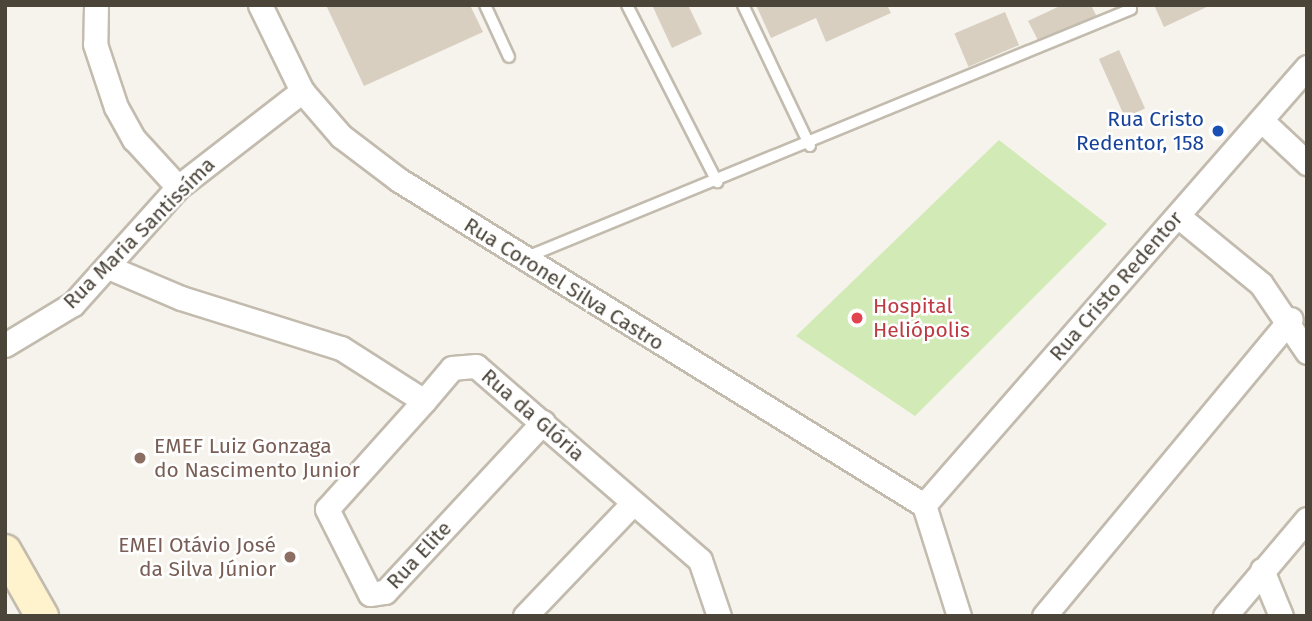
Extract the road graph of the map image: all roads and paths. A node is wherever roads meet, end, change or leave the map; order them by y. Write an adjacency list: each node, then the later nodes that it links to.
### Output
1 (96, 5): 14 (street)
2 (260, 5): 9 (street, Rua Coronel Silva Castro)
3 (485, 5): 7 (lane)
4 (627, 5): 13 (lane)
5 (743, 5): 11 (lane)
6 (1131, 9): 11 (lane)
7 (509, 57)
8 (1307, 67): 10 (street, Rua Cristo Redentor)
9 (302, 91): 14 (street, Rua Maria Santissíma); 16 (street, Rua Coronel Silva Castro)
10 (1261, 120): 12 (street); 15 (street, Rua Cristo Redentor)
11 (810, 146): 13 (lane)
12 (1307, 163)
13 (717, 182): 16 (lane)
14 (178, 187): 17 (street, Rua Maria Santissíma)
15 (1178, 216): 18 (street); 24 (lane)
16 (521, 259): 24 (street, Rua Coronel Silva Castro)
17 (108, 267): 19 (street, Rua Maria Santissíma); 21 (street)
18 (1291, 319): 20 (lane); 32 (street)
19 (5, 345)
20 (1307, 352)
21 (424, 401): 22 (street, Rua da Glória); 22 (street, Rua Elite)
22 (543, 422): 23 (street, Rua da Glória)
23 (634, 503): 28 (street, Rua da Glória); 30 (street)
24 (924, 505): 31 (street)
25 (1307, 519): 27 (street)
26 (5, 551): 29 (main road)
27 (1262, 570): 33 (street); 34 (street)
28 (716, 614)
29 (42, 616)
30 (524, 616)
31 (959, 616)
32 (1044, 616)
33 (1226, 616)
34 (1280, 616)

